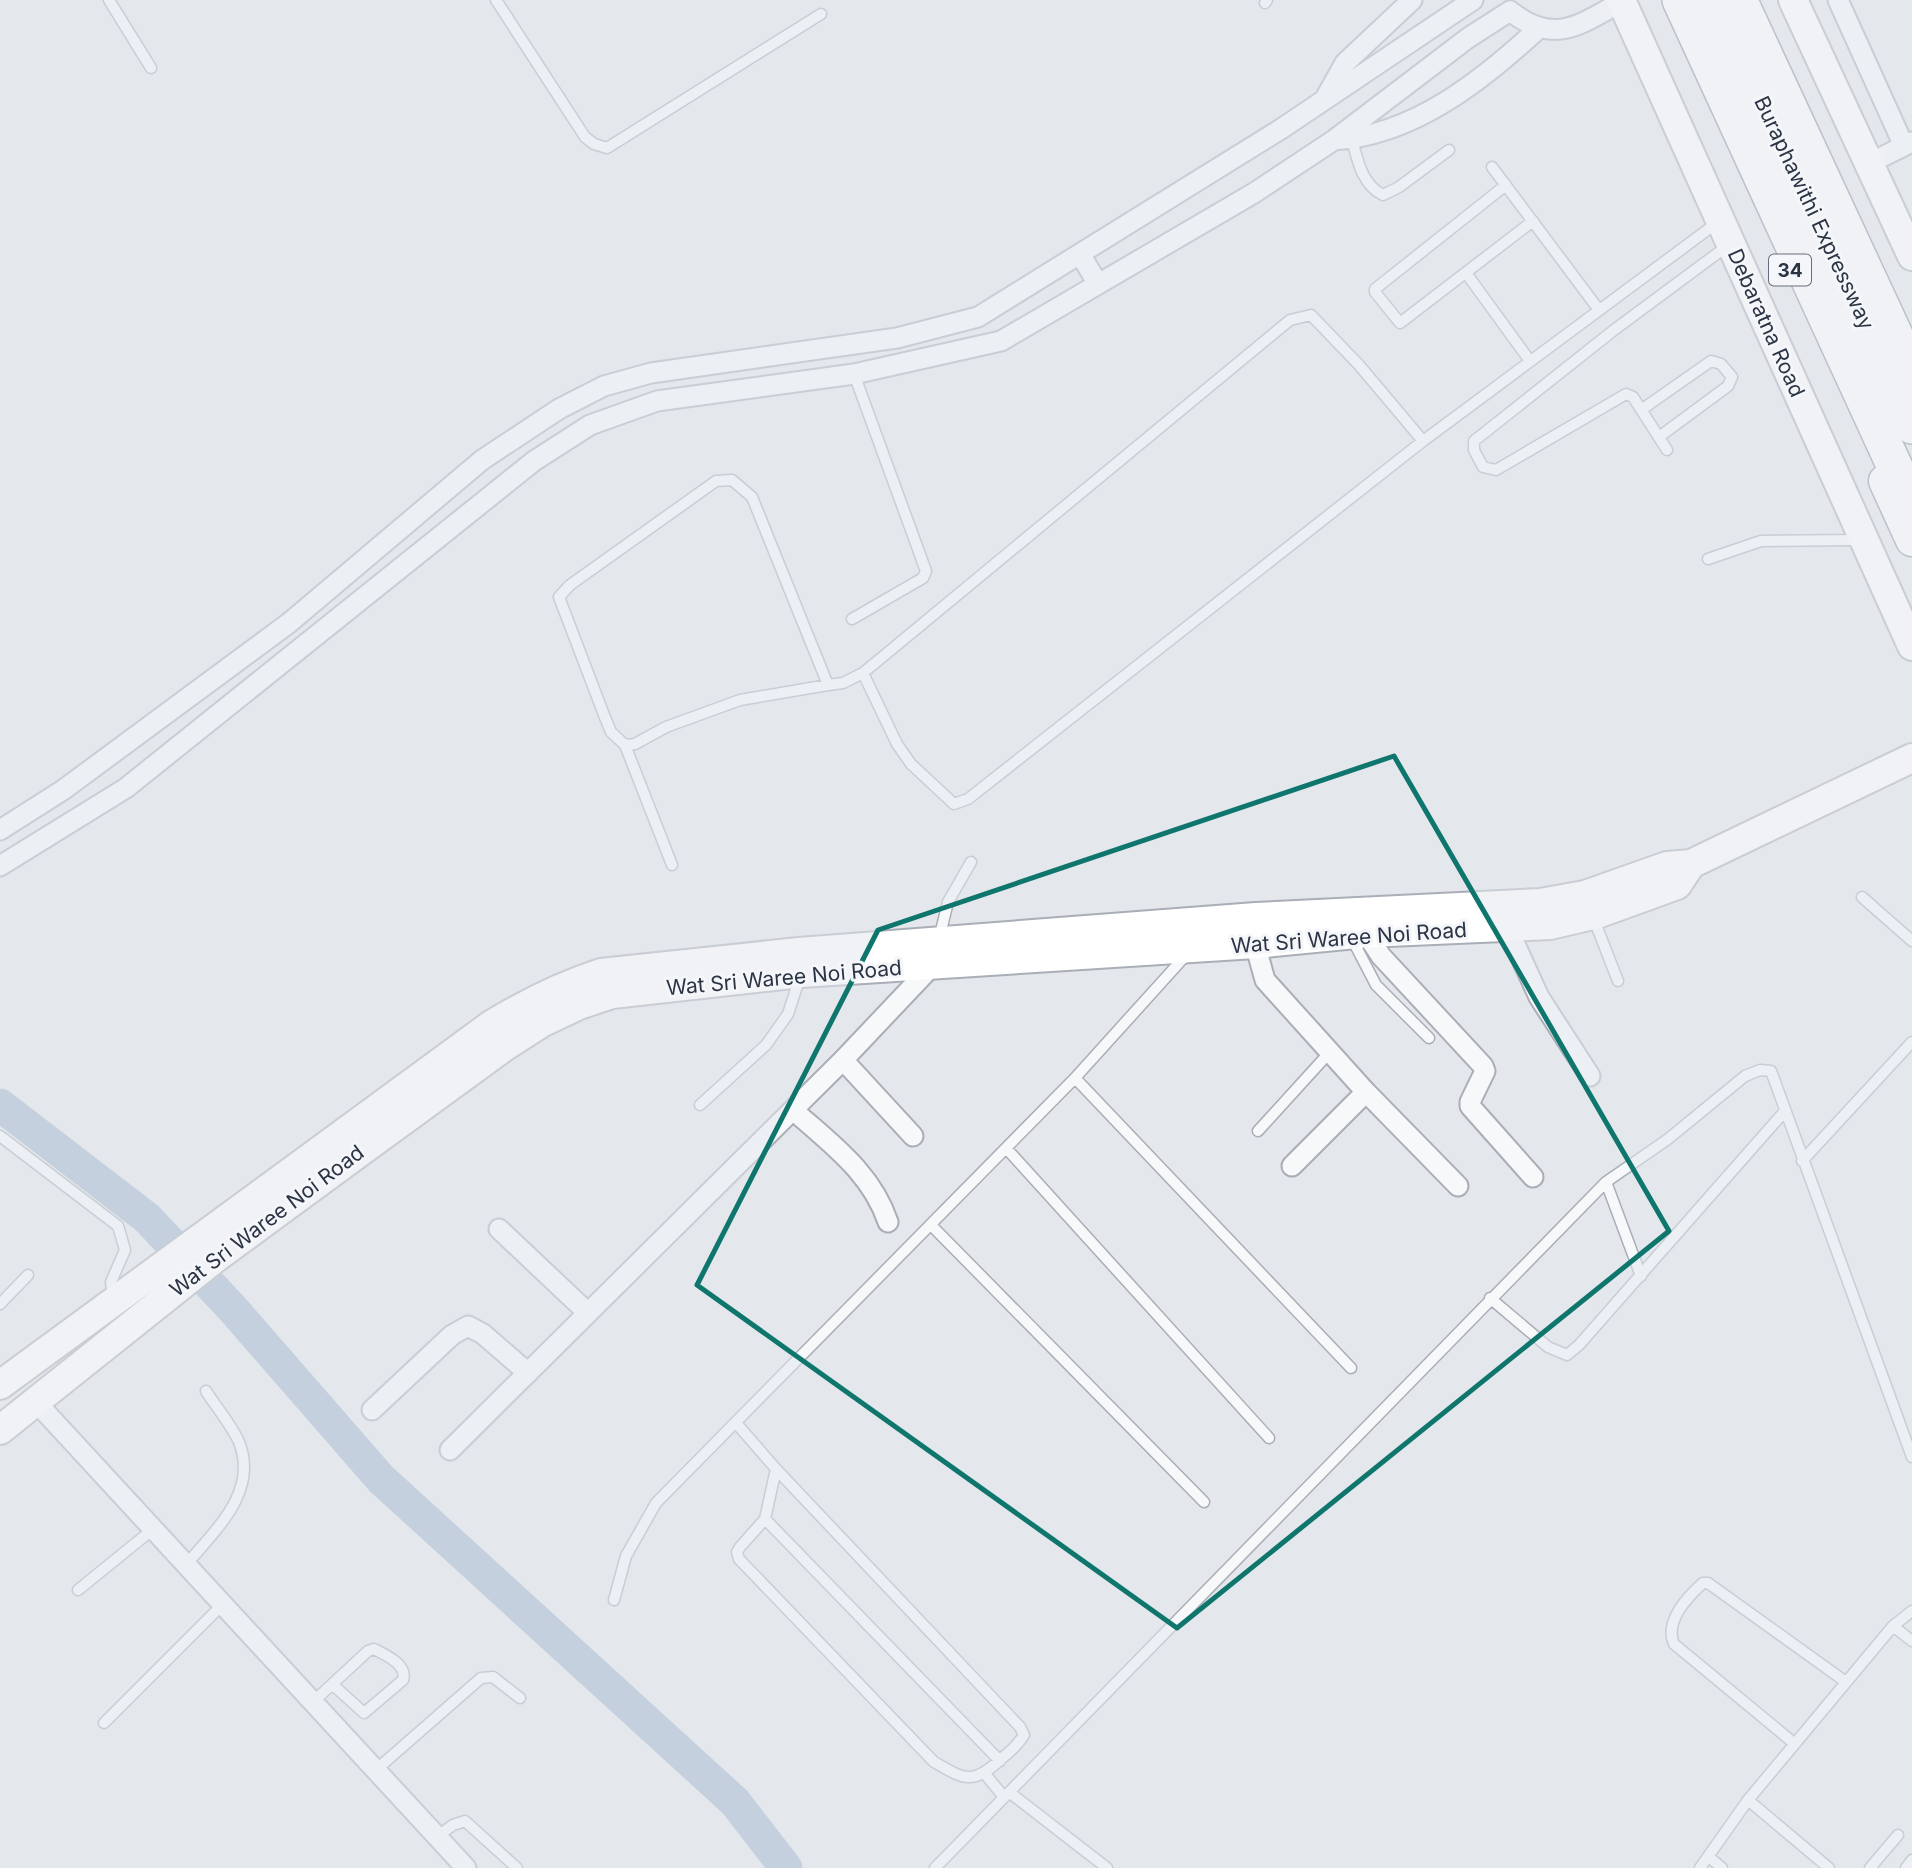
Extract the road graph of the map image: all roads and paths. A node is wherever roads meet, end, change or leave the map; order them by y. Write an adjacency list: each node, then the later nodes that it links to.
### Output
1 (109, 0): 15 (lane)
2 (496, 0): 13 (lane)
3 (1412, 0): 16 (street)
4 (1473, 0): 16 (street)
5 (1668, 0): 40 (highway, Debaratna Road / 34)
6 (1680, 0): 38 (highway, Buraphawithi Expressway)
7 (1716, 0): 34 (highway, Buraphawithi Expressway)
8 (1741, 0): 31 (highway)
9 (1793, 0): 20 (main road)
10 (1838, 0): 18 (street)
11 (1621, 1): 14 (street); 24 (main road, Debaratna Road / 34)
12 (1508, 5): 14 (street); 17 (street)
13 (821, 14)
14 (1539, 29): 17 (street)
15 (152, 68)
16 (1325, 99): 25 (street)
17 (1343, 139): 19 (lane); 28 (street)
18 (1908, 144): 20 (street)
19 (1449, 150)
20 (1868, 164): 26 (main road)
21 (1492, 167): 22 (lane)
22 (1506, 185): 23 (lane); 27 (lane)
23 (1533, 221): 27 (lane); 29 (lane)
24 (1725, 232): 29 (lane); 33 (lane); 39 (main road, Debaratna Road / 34)
25 (1080, 254): 28 (street); 43 (street)
26 (1912, 256)
27 (1466, 273): 30 (lane)
28 (1098, 284): 32 (street)
29 (1599, 310): 30 (lane)
30 (1530, 361): 36 (lane)
31 (1912, 368)
32 (853, 374): 42 (lane); 44 (street)
33 (1641, 410): 35 (lane); 35 (lane)
34 (1912, 426)
35 (1658, 437): 37 (lane)
36 (1423, 441): 46 (lane); 46 (lane)
37 (1667, 450)
38 (1912, 504)
39 (1863, 540): 41 (lane); 45 (main road, Debaratna Road / 34)
40 (1912, 540)
41 (1708, 559)
42 (852, 619)
43 (289, 623): 44 (street); 50 (street)
44 (305, 645): 54 (street)
45 (1912, 646)
46 (863, 673): 47 (lane)
47 (828, 685): 48 (lane); 48 (lane)
48 (625, 745): 53 (lane)
49 (1912, 758): 52 (main road, Wat Sri Waree Noi Road)
50 (0, 830)
51 (971, 862): 62 (lane)
52 (1691, 864): 56 (main road, Wat Sri Waree Noi Road); 62 (main road, Wat Sri Waree Noi Road)
53 (672, 865)
54 (0, 866)
55 (1862, 897): 59 (lane)
56 (1592, 915): 57 (main road, Wat Sri Waree Noi Road); 64 (lane)
57 (1508, 929): 58 (main road, Wat Sri Waree Noi Road); 69 (street)
58 (1358, 934): 60 (main road, Wat Sri Waree Noi Road); 65 (lane); 81 (street)
59 (1912, 941)
60 (1255, 944): 61 (main road, Wat Sri Waree Noi Road); 67 (street)
61 (1193, 947): 62 (main road, Wat Sri Waree Noi Road); 70 (lane)
62 (935, 955): 63 (main road, Wat Sri Waree Noi Road); 68 (street); 87 (main road, Wat Sri Waree Noi Road)
63 (801, 973): 72 (lane); 87 (main road, Wat Sri Waree Noi Road)
64 (1618, 981)
65 (1429, 1038)
66 (1912, 1042): 79 (lane)
67 (1329, 1053): 71 (street); 75 (lane)
68 (843, 1060): 73 (street); 77 (street)
69 (1590, 1076)
70 (1075, 1078): 78 (lane); 95 (lane)
71 (1366, 1092): 80 (street); 83 (street)
72 (700, 1105)
73 (793, 1110): 84 (street); 94 (street)
74 (1784, 1112): 79 (lane); 82 (lane); 89 (lane)
75 (1258, 1130)
76 (0, 1136): 92 (lane)
77 (913, 1136)
78 (1006, 1148): 85 (lane); 103 (lane)
79 (1802, 1161): 105 (lane)
80 (1292, 1166)
81 (1533, 1177)
82 (1605, 1182): 89 (lane); 91 (lane)
83 (1458, 1185)
84 (888, 1222)
85 (931, 1225): 101 (lane); 107 (lane)
86 (499, 1229): 94 (street)
87 (210, 1248): 90 (main road, Wat Sri Waree Noi Road)
88 (28, 1275): 93 (lane)
89 (1641, 1276): 91 (lane)
90 (157, 1288): 92 (main road, Wat Sri Waree Noi Road); 99 (main road, Wat Sri Waree Noi Road)
91 (1490, 1298): 126 (lane)
92 (115, 1303): 97 (main road, Wat Sri Waree Noi Road)
93 (0, 1304)
94 (588, 1313): 96 (street)
95 (1351, 1368)
96 (528, 1373): 100 (street); 104 (street)
97 (0, 1385)
98 (206, 1391): 110 (lane)
99 (36, 1402): 102 (main road, Wat Sri Waree Noi Road); 109 (street)
100 (372, 1410)
101 (736, 1423): 106 (lane); 112 (lane)
102 (0, 1430)
103 (1269, 1438)
104 (450, 1450)
105 (1912, 1457)
106 (776, 1469): 108 (lane); 123 (lane)
107 (1204, 1502)
108 (765, 1519): 123 (lane); 125 (lane)
109 (152, 1530): 110 (street); 111 (lane)
110 (185, 1566): 113 (street)
111 (78, 1590)
112 (614, 1600)
113 (222, 1605): 120 (street); 121 (lane)
114 (1912, 1611): 115 (lane)
115 (1893, 1626): 116 (lane); 117 (lane)
116 (1912, 1640)
117 (1846, 1682): 122 (lane); 122 (lane)
118 (332, 1684): 118 (lane); 120 (lane)
119 (520, 1698): 124 (lane)
120 (314, 1701): 124 (street)
121 (104, 1723)
122 (1795, 1744): 127 (lane)
123 (1000, 1761): 125 (lane)
124 (377, 1769): 129 (street)
125 (985, 1774): 126 (lane)
126 (1006, 1795): 134 (lane); 135 (lane)
127 (1748, 1800): 130 (lane); 138 (lane)
128 (1898, 1835): 139 (lane)
129 (438, 1836): 132 (street); 133 (lane)
130 (1709, 1857): 136 (lane); 137 (lane)
131 (1912, 1860): 140 (lane)
132 (466, 1868)
133 (517, 1868)
134 (935, 1868)
135 (1107, 1868)
136 (1700, 1868)
137 (1722, 1868)
138 (1829, 1868)
139 (1870, 1868)
140 (1906, 1868)

